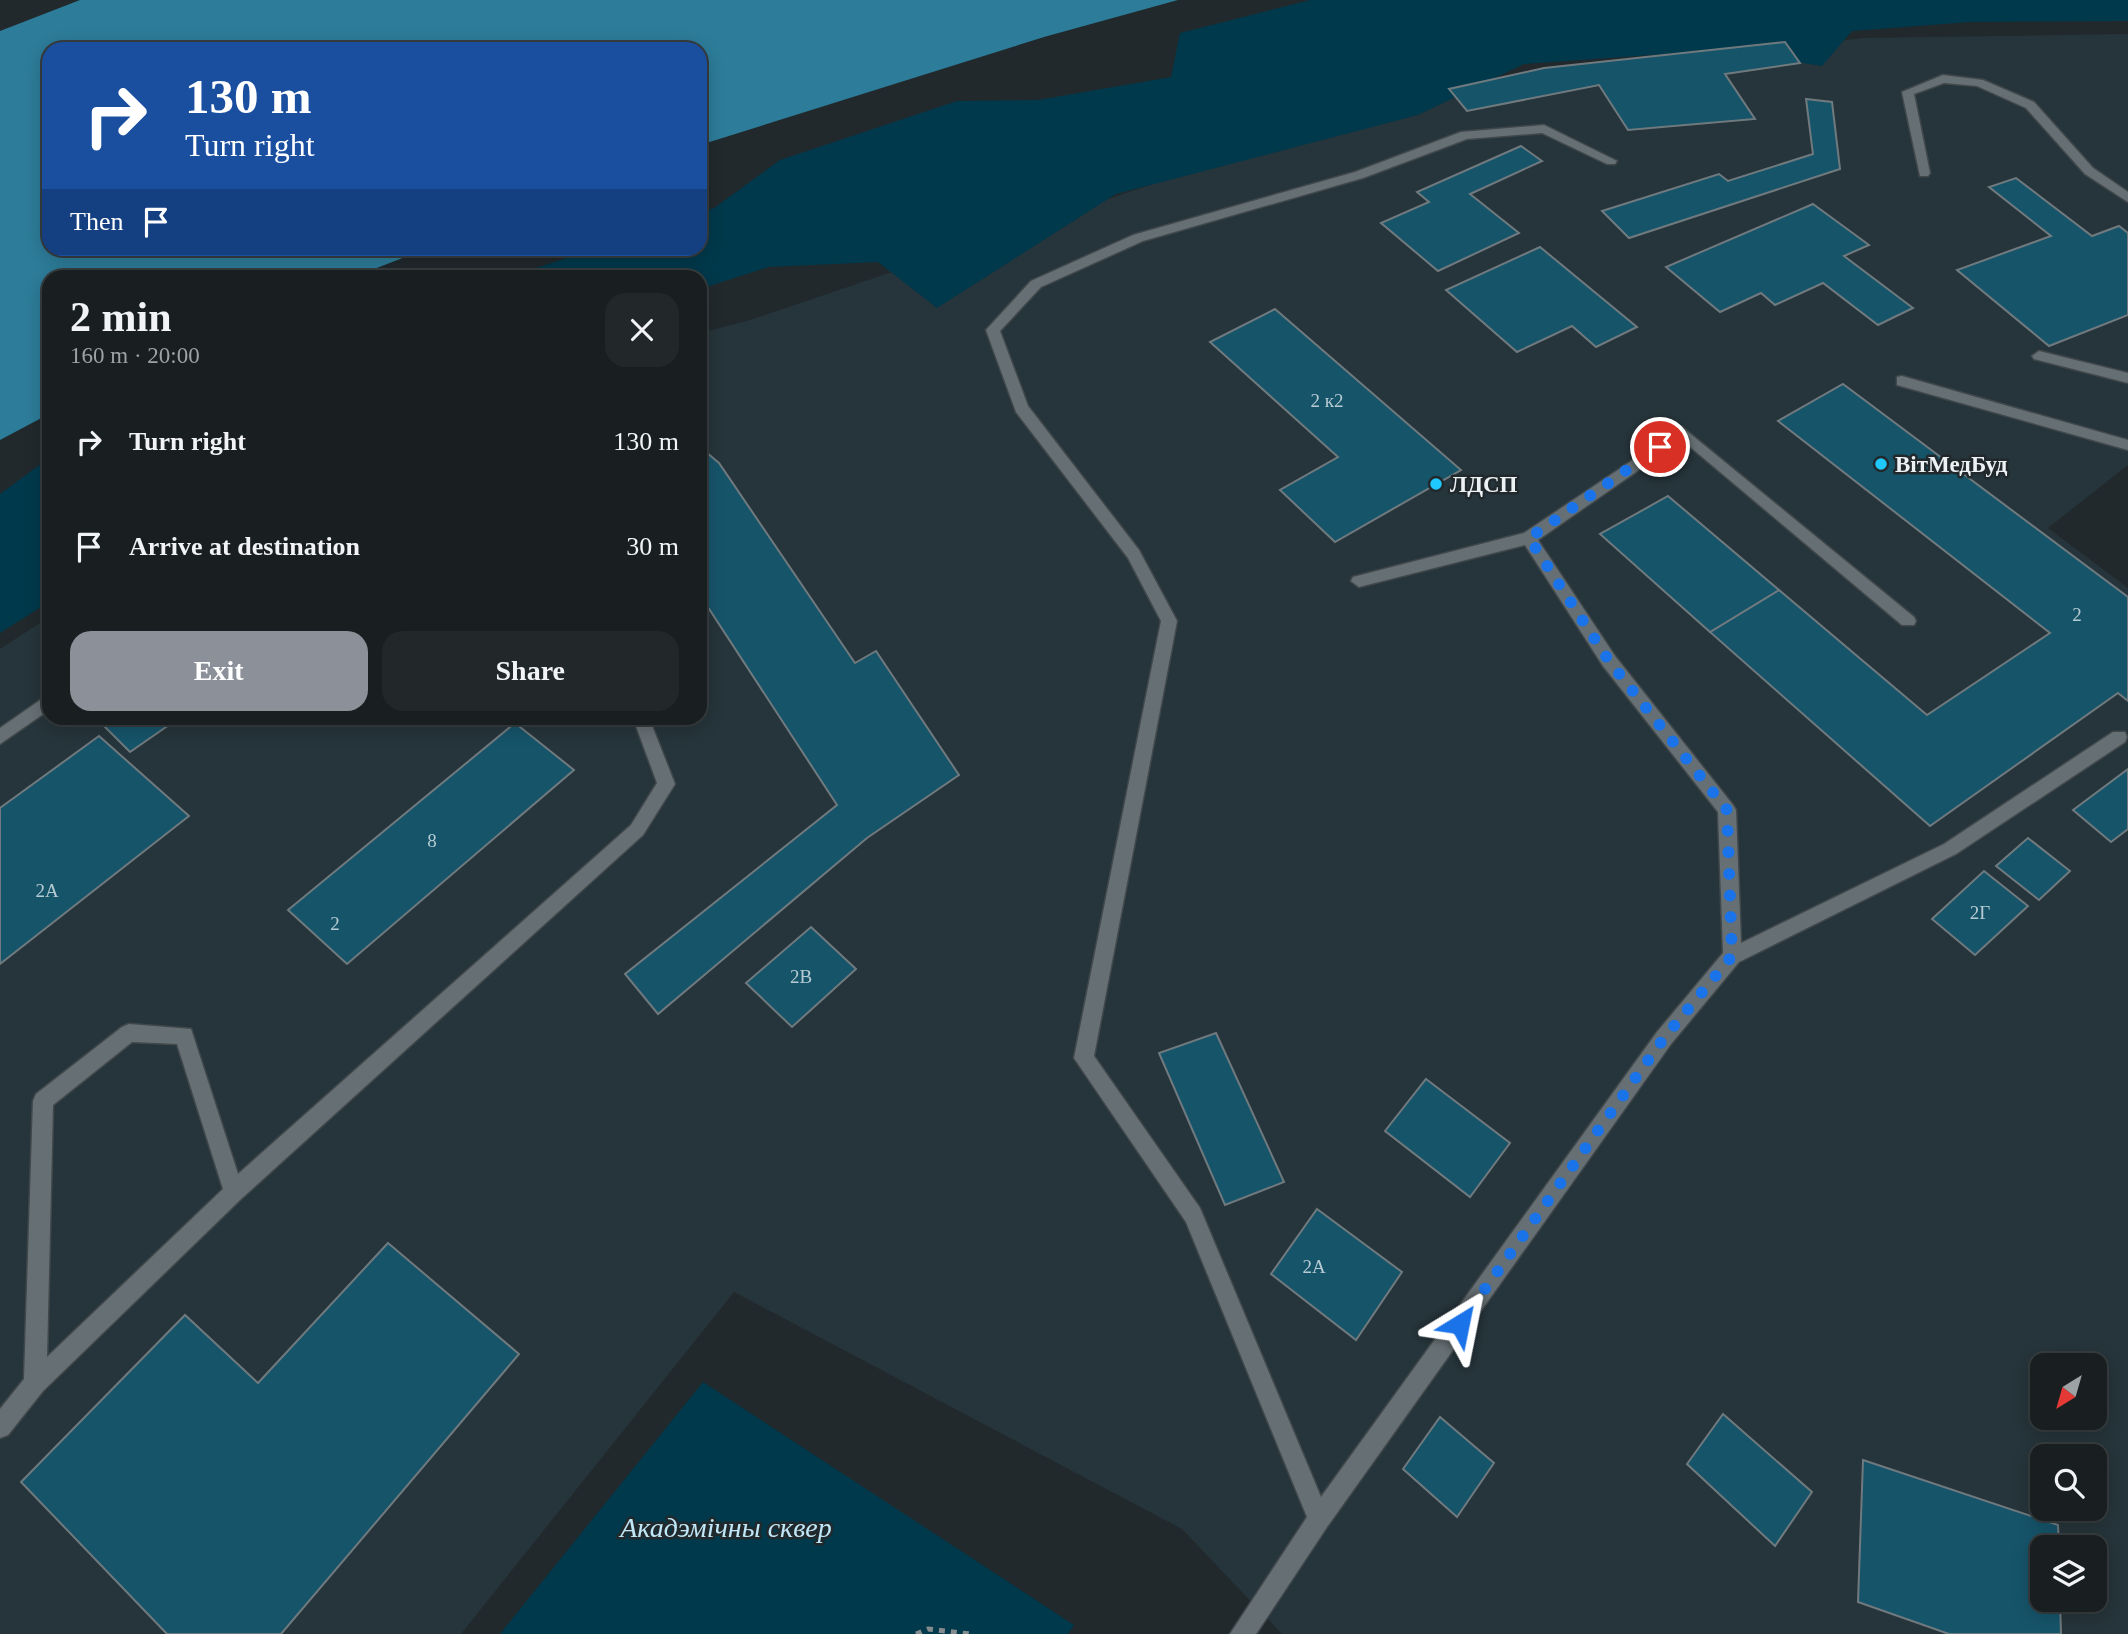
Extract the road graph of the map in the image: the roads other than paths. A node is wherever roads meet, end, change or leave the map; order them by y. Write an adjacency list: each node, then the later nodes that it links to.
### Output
1 (1611, 161): 19 (lane)
2 (1924, 173): 3 (lane)
3 (2128, 198)
4 (2039, 356): 5 (lane)
5 (2128, 378)
6 (1902, 381): 7 (lane)
7 (2128, 445)
8 (1529, 538): 9 (lane); 10 (lane); 15 (lane)
9 (1359, 581)
10 (1908, 621)
11 (42, 706): 13 (lane)
12 (644, 725): 16 (lane)
13 (0, 737)
14 (2119, 737): 15 (lane)
15 (1732, 956): 19 (lane)
16 (234, 1192): 17 (lane); 17 (lane)
17 (35, 1383): 18 (lane)
18 (0, 1426)
19 (1319, 1519): 20 (lane)
20 (1242, 1634)

